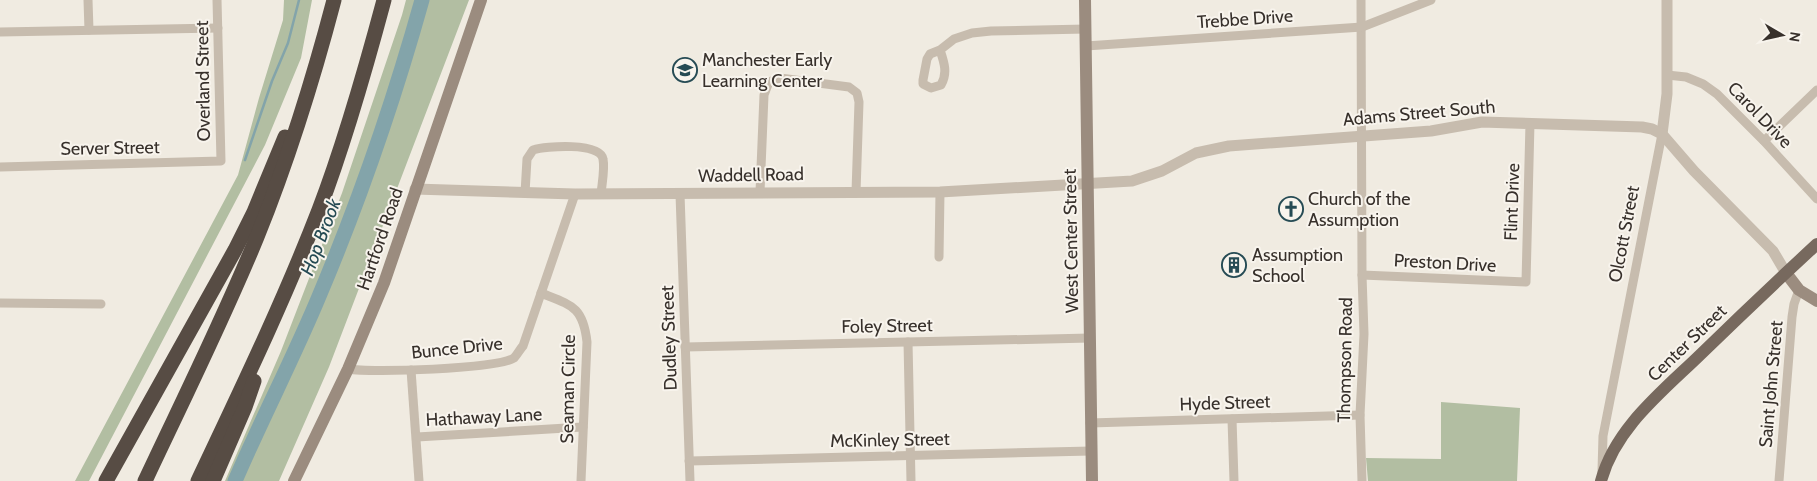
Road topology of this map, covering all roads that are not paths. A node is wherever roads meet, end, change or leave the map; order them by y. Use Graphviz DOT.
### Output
graph roads {
  1 [pos="88,0"];
  2 [pos="217,0"];
  3 [pos="334,0"];
  4 [pos="384,0"];
  5 [pos="481,0"];
  6 [pos="1085,0"];
  7 [pos="1362,0"];
  8 [pos="1431,0"];
  9 [pos="1667,0"];
  10 [pos="1362,27"];
  11 [pos="218,28"];
  12 [pos="1086,29"];
  13 [pos="88,30"];
  14 [pos="0,32"];
  15 [pos="1086,46"];
  16 [pos="940,50"];
  17 [pos="1667,75"];
  18 [pos="1817,90"];
  19 [pos="306,98"];
  20 [pos="1530,124"];
  21 [pos="1662,134"];
  22 [pos="1362,136"];
  23 [pos="1764,141"];
  24 [pos="222,161"];
  25 [pos="0,167"];
  26 [pos="1088,183"];
  27 [pos="415,189"];
  28 [pos="760,192"];
  29 [pos="856,192"];
  30 [pos="940,192"];
  31 [pos="525,193"];
  32 [pos="575,194"];
  33 [pos="601,194"];
  34 [pos="680,194"];
  35 [pos="1817,199"];
  36 [pos="1817,244"];
  37 [pos="939,257"];
  38 [pos="1786,273"];
  39 [pos="1362,275"];
  40 [pos="1526,282"];
  41 [pos="1799,290"];
  42 [pos="541,293"];
  43 [pos="1817,301"];
  44 [pos="0,303"];
  45 [pos="101,304"];
  46 [pos="1090,338"];
  47 [pos="264,341"];
  48 [pos="908,342"];
  49 [pos="685,347"];
  50 [pos="348,369"];
  51 [pos="412,370"];
  52 [pos="1360,414"];
  53 [pos="1232,419"];
  54 [pos="1090,423"];
  55 [pos="583,427"];
  56 [pos="417,437"];
  57 [pos="1091,451"];
  58 [pos="910,456"];
  59 [pos="689,461"];
  60 [pos="1602,478"];
  61 [pos="106,481"];
  62 [pos="145,481"];
  63 [pos="198,481"];
  64 [pos="213,481"];
  65 [pos="294,481"];
  66 [pos="420,481"];
  67 [pos="581,481"];
  68 [pos="690,481"];
  69 [pos="911,481"];
  70 [pos="1092,481"];
  71 [pos="1234,481"];
  72 [pos="1362,481"];
  73 [pos="1779,481"];
  1 -- 13 [label="street"];
  2 -- 11 [label="street, Overland Street"];
  3 -- 19 [label="highway"];
  4 -- 47 [label="highway"];
  5 -- 27 [label="main road, Hartford Road"];
  6 -- 12 [label="main road, West Center Street"];
  7 -- 10 [label="street, Thompson Road"];
  8 -- 10 [label="street, Trebbe Drive"];
  9 -- 17 [label="street, Olcott Street"];
  10 -- 15 [label="street, Trebbe Drive"];
  10 -- 22 [label="street, Thompson Road"];
  11 -- 13 [label="street"];
  11 -- 24 [label="street, Overland Street"];
  12 -- 15 [label="main road, West Center Street"];
  12 -- 16 [label="street"];
  13 -- 14 [label="street"];
  15 -- 26 [label="main road, West Center Street"];
  17 -- 21 [label="street, Olcott Street"];
  17 -- 23 [label="street, Carol Drive"];
  18 -- 23 [label="street"];
  19 -- 61 [label="highway"];
  19 -- 62 [label="highway"];
  20 -- 21 [label="street, Adams Street South"];
  20 -- 22 [label="street, Adams Street South"];
  20 -- 40 [label="street, Flint Drive"];
  21 -- 38 [label="street"];
  21 -- 60 [label="street, Olcott Street"];
  22 -- 26 [label="street, Adams Street South"];
  22 -- 39 [label="street, Thompson Road"];
  23 -- 35 [label="street, Carol Drive"];
  24 -- 25 [label="street, Server Street"];
  26 -- 30 [label="street, Waddell Road"];
  26 -- 46 [label="main road, West Center Street"];
  27 -- 31 [label="street, Waddell Road"];
  27 -- 50 [label="main road, Hartford Road"];
  28 -- 29 [label="street, Waddell Road"];
  28 -- 29 [label="street"];
  28 -- 34 [label="street, Waddell Road"];
  29 -- 30 [label="street, Waddell Road"];
  30 -- 37 [label="street"];
  31 -- 32 [label="street, Waddell Road"];
  31 -- 33 [label="street"];
  32 -- 33 [label="street, Waddell Road"];
  32 -- 42 [label="street, Bunce Drive"];
  33 -- 34 [label="street, Waddell Road"];
  34 -- 49 [label="street, Dudley Street"];
  36 -- 38 [label="main road, Center Street"];
  38 -- 41 [label="main road"];
  38 -- 60 [label="main road, Center Street"];
  39 -- 40 [label="street, Preston Drive"];
  39 -- 52 [label="street, Thompson Road"];
  41 -- 43 [label="main road"];
  41 -- 73 [label="street, Saint John Street"];
  42 -- 51 [label="street, Bunce Drive"];
  42 -- 55 [label="street, Seaman Circle"];
  44 -- 45 [label="street"];
  46 -- 48 [label="street, Foley Street"];
  46 -- 54 [label="main road, West Center Street"];
  47 -- 63 [label="highway"];
  47 -- 64 [label="highway"];
  48 -- 49 [label="street, Foley Street"];
  48 -- 58 [label="street"];
  49 -- 59 [label="street, Dudley Street"];
  50 -- 51 [label="street, Bunce Drive"];
  50 -- 65 [label="main road, Hartford Road"];
  51 -- 56 [label="street"];
  52 -- 53 [label="street, Hyde Street"];
  52 -- 72 [label="street, Thompson Road"];
  53 -- 54 [label="street, Hyde Street"];
  53 -- 71 [label="street"];
  54 -- 57 [label="main road, West Center Street"];
  55 -- 56 [label="street, Hathaway Lane"];
  55 -- 67 [label="street, Seaman Circle"];
  56 -- 66 [label="street"];
  57 -- 58 [label="street, McKinley Street"];
  57 -- 70 [label="main road, West Center Street"];
  58 -- 59 [label="street, McKinley Street"];
  58 -- 69 [label="street"];
  59 -- 68 [label="street, Dudley Street"];
}
